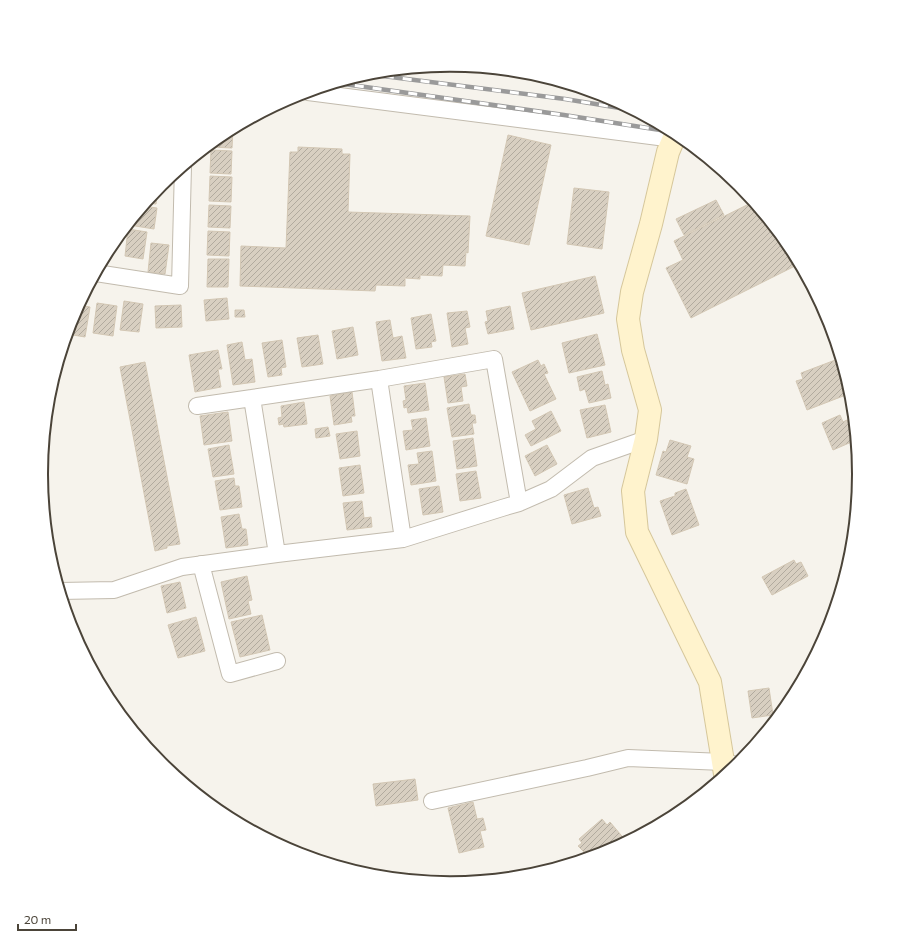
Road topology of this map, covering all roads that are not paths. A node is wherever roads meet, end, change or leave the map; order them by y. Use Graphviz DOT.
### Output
graph roads {
  1 [pos="320,93"];
  2 [pos="665,135"];
  3 [pos="673,140"];
  4 [pos="183,174"];
  5 [pos="102,274"];
  6 [pos="379,379"];
  7 [pos="252,398"];
  8 [pos="196,406"];
  9 [pos="646,439"];
  10 [pos="519,503"];
  11 [pos="403,539"];
  12 [pos="277,554"];
  13 [pos="201,564"];
  14 [pos="66,591"];
  15 [pos="277,661"];
  16 [pos="728,763"];
  17 [pos="725,767"];
  18 [pos="432,801"];
  1 -- 2 [label="street"];
  3 -- 9 [label="street"];
  4 -- 5 [label="street"];
  6 -- 7 [label="street"];
  6 -- 10 [label="street"];
  6 -- 11 [label="street"];
  7 -- 8 [label="street"];
  7 -- 12 [label="street"];
  9 -- 10 [label="street"];
  9 -- 16 [label="street"];
  10 -- 11 [label="street"];
  11 -- 12 [label="street"];
  12 -- 13 [label="street"];
  13 -- 14 [label="street"];
  13 -- 15 [label="street"];
  17 -- 18 [label="street"];
}
